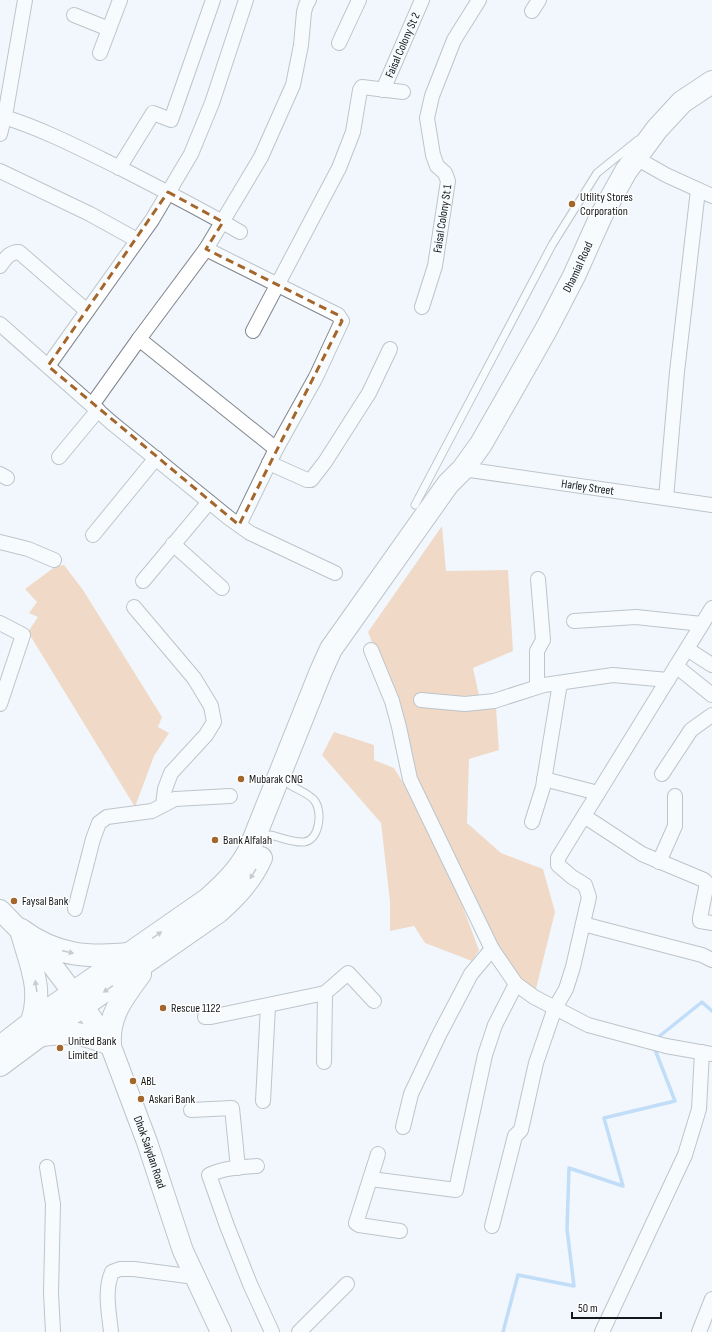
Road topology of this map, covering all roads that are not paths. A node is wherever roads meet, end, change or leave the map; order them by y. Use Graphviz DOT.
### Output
graph roads {
  1 [pos="25,0"];
  2 [pos="120,0"];
  3 [pos="213,0"];
  4 [pos="246,0"];
  5 [pos="310,0"];
  6 [pos="359,0"];
  7 [pos="422,0"];
  8 [pos="479,0"];
  9 [pos="74,15"];
  10 [pos="110,29"];
  11 [pos="339,43"];
  12 [pos="100,53"];
  13 [pos="712,82"];
  14 [pos="383,90"];
  15 [pos="403,92"];
  16 [pos="3,112"];
  17 [pos="657,129"];
  18 [pos="0,134"];
  19 [pos="636,158"];
  20 [pos="119,168"];
  21 [pos="0,171"];
  22 [pos="698,190"];
  23 [pos="168,192"];
  24 [pos="712,196"];
  25 [pos="223,222"];
  26 [pos="240,232"];
  27 [pos="137,240"];
  28 [pos="206,249"];
  29 [pos="0,266"];
  30 [pos="276,284"];
  31 [pos="422,307"];
  32 [pos="87,311"];
  33 [pos="0,324"];
  34 [pos="252,331"];
  35 [pos="139,339"];
  36 [pos="390,350"];
  37 [pos="48,366"];
  38 [pos="95,408"];
  39 [pos="276,450"];
  40 [pos="59,456"];
  41 [pos="156,458"];
  42 [pos="269,463"];
  43 [pos="463,469"];
  44 [pos="666,498"];
  45 [pos="209,502"];
  46 [pos="415,505"];
  47 [pos="712,505"];
  48 [pos="239,526"];
  49 [pos="93,535"];
  50 [pos="0,542"];
  51 [pos="173,544"];
  52 [pos="54,560"];
  53 [pos="335,573"];
  54 [pos="538,580"];
  55 [pos="143,581"];
  56 [pos="222,588"];
  57 [pos="134,607"];
  58 [pos="712,608"];
  59 [pos="574,621"];
  60 [pos="0,623"];
  61 [pos="702,624"];
  62 [pos="687,649"];
  63 [pos="371,650"];
  64 [pos="712,665"];
  65 [pos="676,666"];
  66 [pos="668,680"];
  67 [pos="560,683"];
  68 [pos="539,686"];
  69 [pos="712,694"];
  70 [pos="421,700"];
  71 [pos="0,704"];
  72 [pos="712,715"];
  73 [pos="662,774"];
  74 [pos="544,779"];
  75 [pos="282,792"];
  76 [pos="598,793"];
  77 [pos="230,796"];
  78 [pos="675,796"];
  79 [pos="163,806"];
  80 [pos="584,816"];
  81 [pos="532,822"];
  82 [pos="270,835"];
  83 [pos="659,862"];
  84 [pos="75,909"];
  85 [pos="0,910"];
  86 [pos="583,924"];
  87 [pos="712,924"];
  88 [pos="21,930"];
  89 [pos="492,949"];
  90 [pos="140,957"];
  91 [pos="712,960"];
  92 [pos="516,984"];
  93 [pos="325,993"];
  94 [pos="78,1000"];
  95 [pos="374,1001"];
  96 [pos="268,1006"];
  97 [pos="555,1008"];
  98 [pos="205,1017"];
  99 [pos="35,1030"];
  100 [pos="110,1044"];
  101 [pos="0,1047"];
  102 [pos="707,1053"];
  103 [pos="324,1062"];
  104 [pos="0,1065"];
  105 [pos="263,1101"];
  106 [pos="191,1110"];
  107 [pos="403,1127"];
  108 [pos="378,1154"];
  109 [pos="257,1166"];
  110 [pos="47,1167"];
  111 [pos="238,1168"];
  112 [pos="370,1179"];
  113 [pos="492,1226"];
  114 [pos="400,1231"];
  115 [pos="196,1277"];
  116 [pos="347,1284"];
  117 [pos="712,1299"];
  118 [pos="53,1332"];
  119 [pos="112,1332"];
  120 [pos="221,1332"];
  121 [pos="272,1332"];
  122 [pos="299,1332"];
  123 [pos="602,1332"];
  124 [pos="699,1332"];
  1 -- 16 [label="street"];
  2 -- 10 [label="street"];
  3 -- 20 [label="street"];
  4 -- 23 [label="street"];
  5 -- 25 [label="street"];
  6 -- 11 [label="street"];
  7 -- 14 [label="street, Faisal Colony St 2"];
  8 -- 31 [label="street, Faisal Colony St 1"];
  9 -- 10 [label="street"];
  10 -- 12 [label="street"];
  13 -- 17 [label="main road, Dhamial Road"];
  14 -- 15 [label="street"];
  14 -- 30 [label="street"];
  16 -- 18 [label="street"];
  16 -- 20 [label="street"];
  17 -- 19 [label="main road, Dhamial Road"];
  17 -- 46 [label="lane"];
  19 -- 22 [label="street"];
  19 -- 43 [label="main road, Dhamial Road"];
  20 -- 23 [label="street"];
  21 -- 27 [label="street"];
  22 -- 24 [label="street"];
  22 -- 44 [label="street"];
  23 -- 25 [label="street"];
  23 -- 27 [label="street"];
  25 -- 26 [label="street"];
  25 -- 28 [label="street"];
  27 -- 32 [label="street"];
  28 -- 30 [label="street"];
  28 -- 35 [label="street"];
  29 -- 32 [label="street"];
  30 -- 34 [label="street"];
  30 -- 39 [label="street"];
  32 -- 37 [label="street"];
  33 -- 37 [label="street"];
  35 -- 38 [label="street"];
  35 -- 39 [label="street"];
  36 -- 42 [label="street"];
  37 -- 38 [label="street"];
  38 -- 40 [label="street"];
  38 -- 41 [label="street"];
  39 -- 42 [label="street"];
  41 -- 45 [label="street"];
  41 -- 49 [label="street"];
  42 -- 48 [label="street"];
  43 -- 44 [label="street, Harley Street"];
  43 -- 75 [label="main road, Dhamial Road"];
  44 -- 47 [label="street, Harley Street"];
  45 -- 48 [label="street"];
  45 -- 51 [label="street"];
  48 -- 53 [label="street"];
  50 -- 52 [label="street"];
  51 -- 55 [label="street"];
  51 -- 56 [label="street"];
  54 -- 68 [label="street"];
  57 -- 79 [label="street"];
  58 -- 61 [label="street"];
  59 -- 61 [label="street"];
  60 -- 71 [label="street"];
  61 -- 62 [label="street"];
  62 -- 64 [label="street"];
  62 -- 65 [label="street"];
  63 -- 89 [label="street"];
  65 -- 66 [label="street"];
  65 -- 69 [label="street"];
  66 -- 67 [label="street"];
  66 -- 76 [label="street"];
  67 -- 68 [label="street"];
  67 -- 74 [label="street"];
  68 -- 70 [label="street"];
  72 -- 73 [label="street"];
  74 -- 76 [label="street"];
  74 -- 81 [label="street"];
  75 -- 82 [label="main road"];
  75 -- 82 [label="lane"];
  90 -- 75 [label="main road, one-way"];
  76 -- 80 [label="street"];
  77 -- 79 [label="street"];
  78 -- 83 [label="street"];
  79 -- 84 [label="street"];
  80 -- 83 [label="street"];
  80 -- 86 [label="street"];
  82 -- 90 [label="main road, one-way"];
  83 -- 87 [label="street"];
  85 -- 88 [label="street, Dhok Saiydan Road"];
  86 -- 91 [label="street"];
  86 -- 97 [label="street"];
  88 -- 90 [label="main road, one-way"];
  88 -- 94 [label="street, Dhok Saiydan Road"];
  99 -- 88 [label="main road, one-way"];
  89 -- 92 [label="street"];
  89 -- 107 [label="street"];
  90 -- 94 [label="main road"];
  90 -- 100 [label="main road"];
  92 -- 97 [label="street"];
  92 -- 112 [label="street"];
  93 -- 95 [label="street"];
  93 -- 96 [label="street"];
  93 -- 103 [label="street"];
  94 -- 99 [label="main road"];
  94 -- 100 [label="street, Dhok Saiydan Road"];
  96 -- 98 [label="street"];
  96 -- 105 [label="street"];
  97 -- 102 [label="street"];
  97 -- 113 [label="street"];
  99 -- 100 [label="main road"];
  99 -- 101 [label="main road"];
  99 -- 104 [label="main road"];
  100 -- 115 [label="street, Dhok Saiydan Road"];
  102 -- 123 [label="street"];
  106 -- 111 [label="street"];
  108 -- 112 [label="street"];
  109 -- 111 [label="street"];
  110 -- 118 [label="street"];
  111 -- 121 [label="street"];
  112 -- 114 [label="street"];
  115 -- 119 [label="street"];
  115 -- 120 [label="street, Dhok Saiydan Road"];
  116 -- 122 [label="street"];
  117 -- 124 [label="street"];
}
